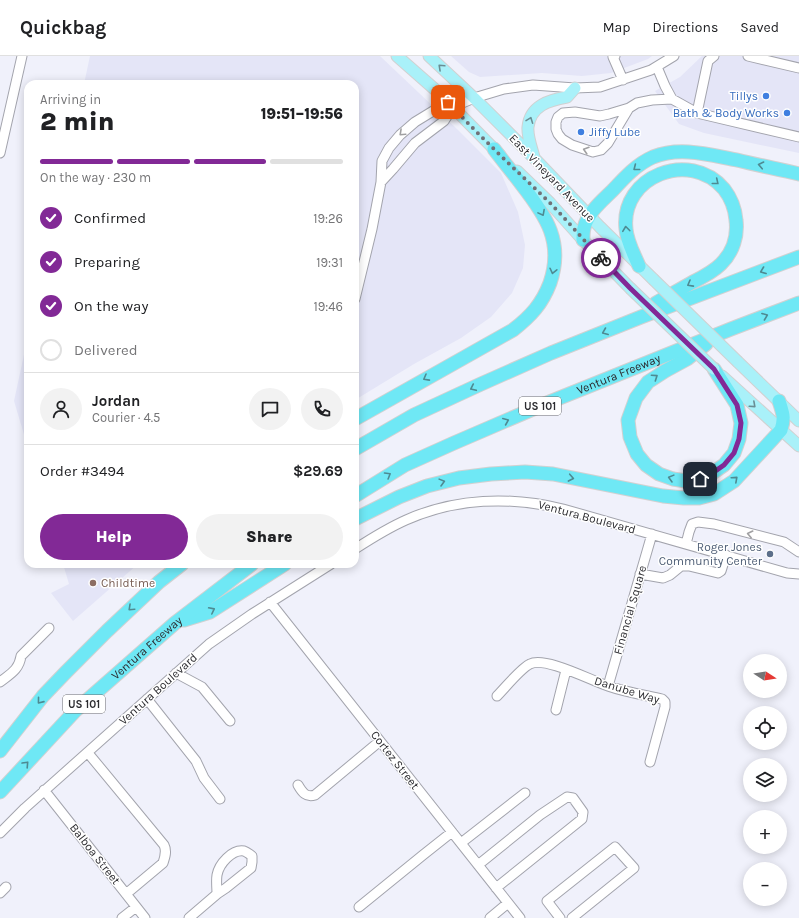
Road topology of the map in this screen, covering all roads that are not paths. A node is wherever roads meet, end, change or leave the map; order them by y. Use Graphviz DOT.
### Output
graph roads {
  1 [pos="22,56"];
  2 [pos="397,56"];
  3 [pos="429,56"];
  4 [pos="615,56"];
  5 [pos="674,56"];
  6 [pos="714,56"];
  7 [pos="748,56"];
  8 [pos="657,67"];
  9 [pos="799,68"];
  10 [pos="623,80"];
  11 [pos="575,88"];
  12 [pos="474,98"];
  13 [pos="672,98"];
  14 [pos="451,105"];
  15 [pos="630,108"];
  16 [pos="697,114"];
  17 [pos="799,137"];
  18 [pos="494,148"];
  19 [pos="0,153"];
  20 [pos="534,158"];
  21 [pos="799,174"];
  22 [pos="381,182"];
  23 [pos="589,215"];
  24 [pos="583,240"];
  25 [pos="799,257"];
  26 [pos="640,266"];
  27 [pos="359,282"];
  28 [pos="799,303"];
  29 [pos="641,317"];
  30 [pos="721,333"];
  31 [pos="714,369"];
  32 [pos="779,401"];
  33 [pos="359,417"];
  34 [pos="799,421"];
  35 [pos="781,430"];
  36 [pos="799,446"];
  37 [pos="359,447"];
  38 [pos="359,494"];
  39 [pos="359,517"];
  40 [pos="652,534"];
  41 [pos="686,544"];
  42 [pos="359,546"];
  43 [pos="799,552"];
  44 [pos="726,555"];
  45 [pos="171,568"];
  46 [pos="177,568"];
  47 [pos="247,568"];
  48 [pos="279,568"];
  49 [pos="325,568"];
  50 [pos="640,574"];
  51 [pos="799,574"];
  52 [pos="160,582"];
  53 [pos="270,602"];
  54 [pos="175,623"];
  55 [pos="49,628"];
  56 [pos="566,670"];
  57 [pos="176,674"];
  58 [pos="0,682"];
  59 [pos="608,686"];
  60 [pos="498,696"];
  61 [pos="147,699"];
  62 [pos="556,710"];
  63 [pos="230,721"];
  64 [pos="380,741"];
  65 [pos="0,751"];
  66 [pos="88,753"];
  67 [pos="650,762"];
  68 [pos="298,785"];
  69 [pos="44,790"];
  70 [pos="0,792"];
  71 [pos="525,793"];
  72 [pos="220,799"];
  73 [pos="452,832"];
  74 [pos="0,833"];
  75 [pos="461,843"];
  76 [pos="478,865"];
  77 [pos="496,888"];
  78 [pos="126,894"];
  79 [pos="216,894"];
  80 [pos="508,903"];
  81 [pos="136,907"];
  82 [pos="359,907"];
  83 [pos="555,916"];
  84 [pos="122,918"];
  85 [pos="145,918"];
  86 [pos="189,918"];
  87 [pos="490,918"];
  88 [pos="520,918"];
  89 [pos="572,918"];
  1 -- 19 [label="street"];
  2 -- 14 [label="main road, East Vineyard Avenue"];
  12 -- 3 [label="main road, East Vineyard Avenue, one-way"];
  4 -- 10 [label="street"];
  5 -- 8 [label="street"];
  6 -- 16 [label="street"];
  7 -- 9 [label="street"];
  8 -- 10 [label="street"];
  8 -- 13 [label="street"];
  10 -- 11 [label="street"];
  11 -- 12 [label="street"];
  20 -- 11 [label="main road, one-way"];
  12 -- 14 [label="street"];
  12 -- 20 [label="main road, East Vineyard Avenue"];
  13 -- 15 [label="street"];
  13 -- 16 [label="street"];
  14 -- 18 [label="main road, East Vineyard Avenue"];
  14 -- 22 [label="street"];
  14 -- 22 [label="street, one-way"];
  15 -- 15 [label="street, one-way"];
  16 -- 17 [label="street"];
  18 -- 24 [label="main road, East Vineyard Avenue"];
  18 -- 33 [label="highway, one-way"];
  20 -- 23 [label="main road, East Vineyard Avenue"];
  21 -- 23 [label="highway, one-way"];
  22 -- 27 [label="street"];
  23 -- 24 [label="highway"];
  23 -- 26 [label="main road, East Vineyard Avenue"];
  24 -- 31 [label="main road, East Vineyard Avenue, bridge"];
  25 -- 29 [label="highway, one-way"];
  26 -- 29 [label="highway, one-way"];
  26 -- 32 [label="main road, East Vineyard Avenue, bridge"];
  30 -- 28 [label="highway, Ventura Freeway / US 101, one-way"];
  29 -- 37 [label="highway, one-way"];
  31 -- 30 [label="highway, one-way"];
  38 -- 30 [label="highway, Ventura Freeway / US 101, one-way"];
  31 -- 35 [label="main road, East Vineyard Avenue, one-way"];
  32 -- 34 [label="main road, East Vineyard Avenue"];
  32 -- 35 [label="highway"];
  35 -- 36 [label="main road, East Vineyard Avenue"];
  39 -- 35 [label="highway, one-way"];
  40 -- 41 [label="street, Ventura Boulevard"];
  40 -- 42 [label="street, Ventura Boulevard"];
  40 -- 50 [label="street, Financial Square"];
  43 -- 41 [label="street, one-way"];
  41 -- 44 [label="street, Ventura Boulevard"];
  44 -- 50 [label="street"];
  44 -- 51 [label="street, Ventura Boulevard"];
  45 -- 52 [label="highway"];
  46 -- 52 [label="highway, US 101"];
  47 -- 54 [label="highway, Ventura Freeway / US 101"];
  54 -- 48 [label="highway, one-way"];
  49 -- 53 [label="street, Ventura Boulevard"];
  50 -- 59 [label="street, Financial Square"];
  52 -- 65 [label="highway, US 101, one-way"];
  53 -- 57 [label="street, Ventura Boulevard"];
  53 -- 64 [label="street, Cortez Street"];
  70 -- 54 [label="highway, Ventura Freeway / US 101, one-way"];
  55 -- 58 [label="street"];
  56 -- 59 [label="street, Danube Way"];
  56 -- 60 [label="street, Danube Way"];
  56 -- 62 [label="street"];
  57 -- 61 [label="street, Ventura Boulevard"];
  57 -- 63 [label="street"];
  59 -- 67 [label="street, Danube Way"];
  61 -- 66 [label="street, Ventura Boulevard"];
  61 -- 72 [label="street"];
  64 -- 68 [label="street"];
  64 -- 73 [label="street, Cortez Street"];
  66 -- 69 [label="street, Ventura Boulevard"];
  66 -- 78 [label="street"];
  69 -- 74 [label="street, Ventura Boulevard"];
  69 -- 78 [label="street, Balboa Street"];
  71 -- 75 [label="street"];
  73 -- 75 [label="street, Cortez Street"];
  73 -- 82 [label="street"];
  75 -- 76 [label="street, Cortez Street"];
  76 -- 77 [label="street, Cortez Street"];
  76 -- 77 [label="street"];
  77 -- 80 [label="street, Cortez Street"];
  78 -- 81 [label="street, Balboa Street"];
  79 -- 79 [label="street"];
  79 -- 86 [label="street"];
  80 -- 87 [label="street"];
  80 -- 88 [label="street, Cortez Street"];
  81 -- 84 [label="street"];
  81 -- 85 [label="street, Balboa Street"];
  83 -- 89 [label="street"];
}
